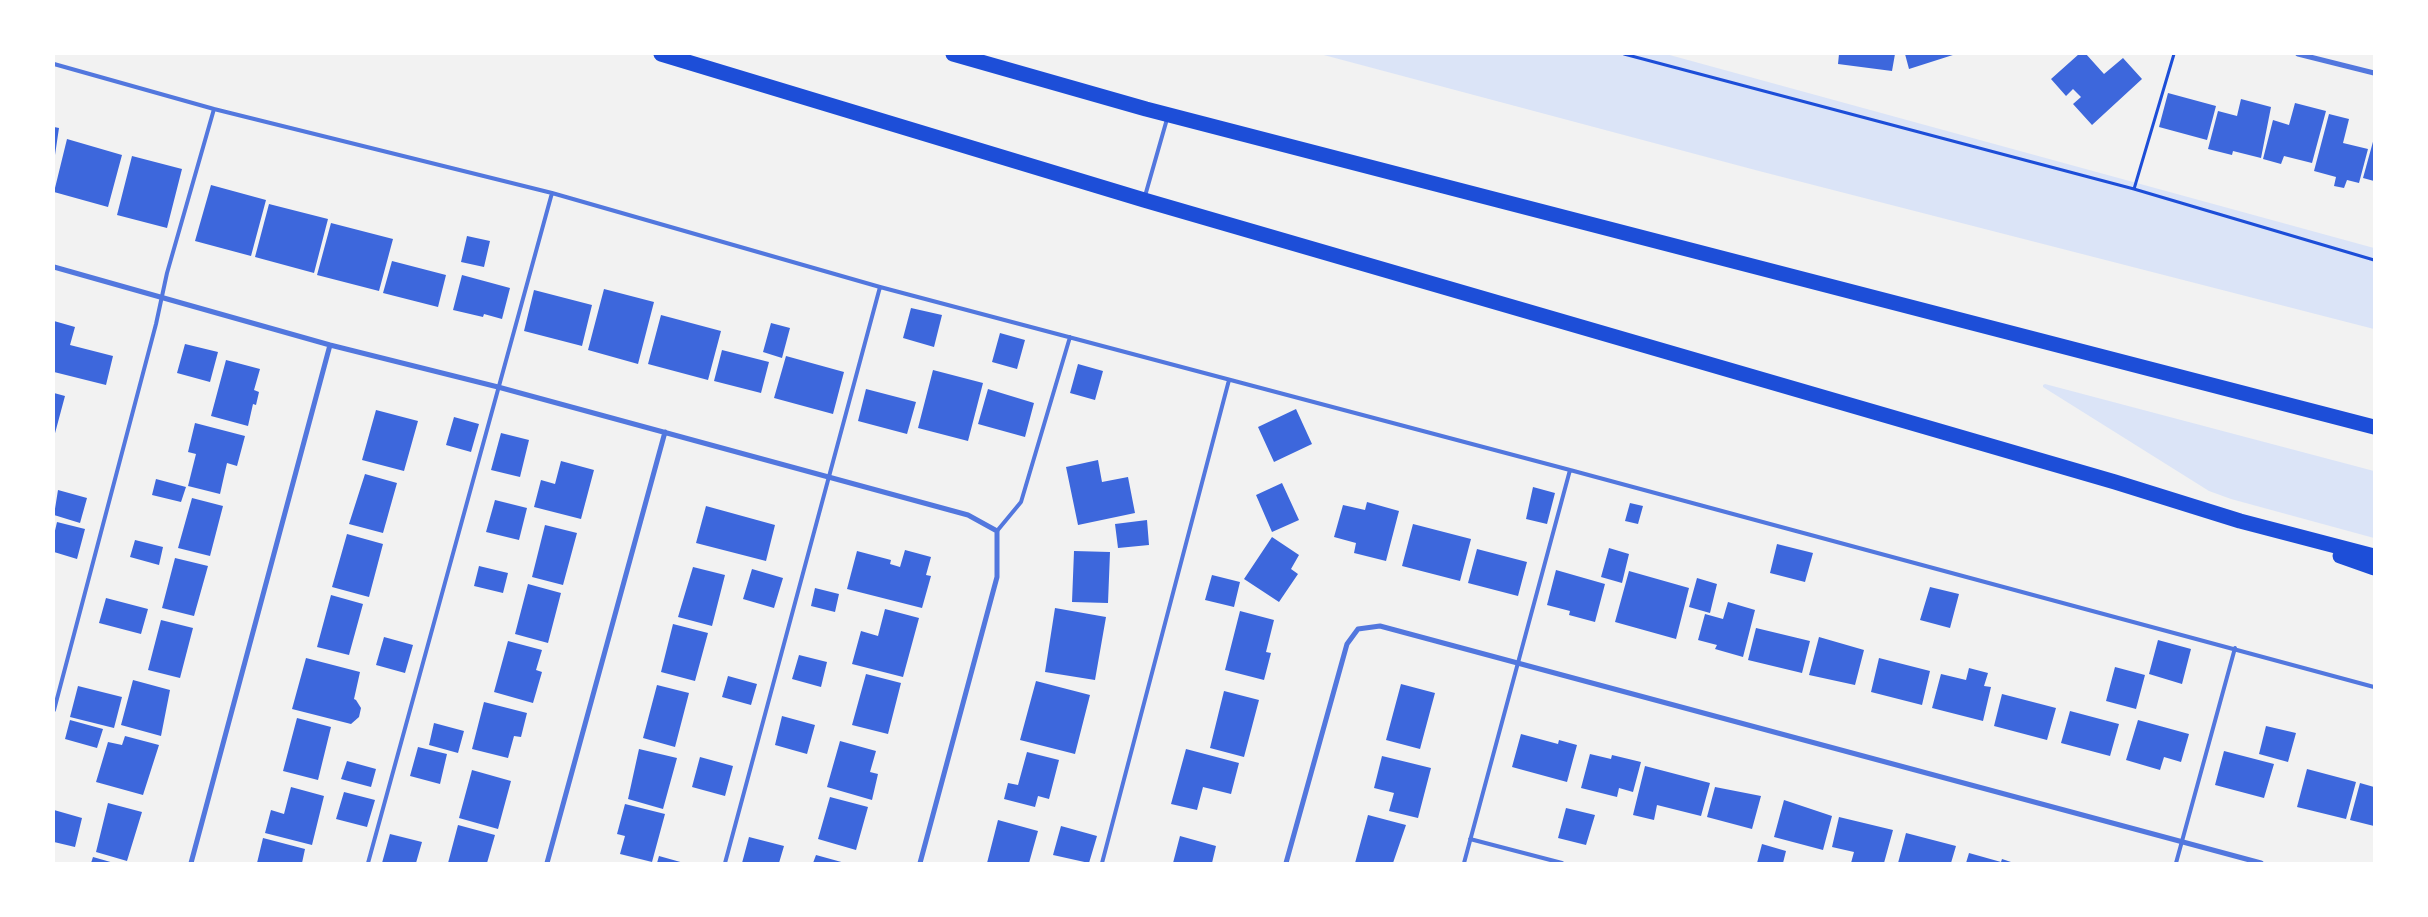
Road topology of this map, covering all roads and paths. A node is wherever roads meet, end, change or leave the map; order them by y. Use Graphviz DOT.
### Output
graph roads {
  1 [pos="660,54"];
  2 [pos="953,54"];
  3 [pos="1624,54"];
  4 [pos="2174,54"];
  5 [pos="2298,54"];
  6 [pos="54,64"];
  7 [pos="2374,73"];
  8 [pos="214,109"];
  9 [pos="1168,114"];
  10 [pos="2134,189"];
  11 [pos="552,193"];
  12 [pos="1144,200"];
  13 [pos="2374,260"];
  14 [pos="54,268"];
  15 [pos="880,287"];
  16 [pos="162,297"];
  17 [pos="1070,337"];
  18 [pos="330,345"];
  19 [pos="1229,380"];
  20 [pos="498,386"];
  21 [pos="2288,404"];
  22 [pos="2374,420"];
  23 [pos="2374,427"];
  24 [pos="665,432"];
  25 [pos="1570,470"];
  26 [pos="830,476"];
  27 [pos="2240,521"];
  28 [pos="997,531"];
  29 [pos="2374,556"];
  30 [pos="2374,568"];
  31 [pos="2235,648"];
  32 [pos="1519,664"];
  33 [pos="2374,687"];
  34 [pos="54,710"];
  35 [pos="1470,839"];
  36 [pos="2182,841"];
  37 [pos="191,863"];
  38 [pos="368,863"];
  39 [pos="547,863"];
  40 [pos="725,863"];
  41 [pos="920,863"];
  42 [pos="1102,863"];
  43 [pos="1286,863"];
  44 [pos="1464,863"];
  45 [pos="1562,863"];
  46 [pos="2176,863"];
  47 [pos="2261,863"];
  1 -- 12 [label="highway"];
  2 -- 9 [label="highway"];
  3 -- 10 [label="path"];
  4 -- 10 [label="path"];
  5 -- 7 [label="street"];
  6 -- 8 [label="lane"];
  8 -- 11 [label="lane"];
  8 -- 16 [label="lane"];
  9 -- 12 [label="lane"];
  9 -- 21 [label="highway"];
  10 -- 13 [label="path"];
  11 -- 15 [label="lane"];
  11 -- 20 [label="lane"];
  12 -- 27 [label="highway"];
  14 -- 16 [label="street"];
  15 -- 17 [label="lane"];
  15 -- 26 [label="lane"];
  16 -- 18 [label="street"];
  16 -- 34 [label="lane"];
  17 -- 19 [label="lane"];
  17 -- 28 [label="lane"];
  18 -- 20 [label="street"];
  18 -- 37 [label="street"];
  19 -- 25 [label="lane"];
  19 -- 42 [label="lane"];
  20 -- 24 [label="street"];
  20 -- 38 [label="lane"];
  21 -- 22 [label="highway"];
  21 -- 23 [label="highway"];
  24 -- 26 [label="street"];
  24 -- 39 [label="street"];
  25 -- 31 [label="lane"];
  25 -- 32 [label="lane"];
  26 -- 28 [label="street"];
  26 -- 40 [label="lane"];
  27 -- 29 [label="highway"];
  27 -- 30 [label="highway"];
  28 -- 41 [label="street"];
  31 -- 33 [label="lane"];
  31 -- 36 [label="lane"];
  32 -- 35 [label="lane"];
  32 -- 36 [label="street"];
  32 -- 43 [label="street"];
  35 -- 44 [label="lane"];
  35 -- 45 [label="lane"];
  36 -- 46 [label="lane"];
  36 -- 47 [label="street"];
}
